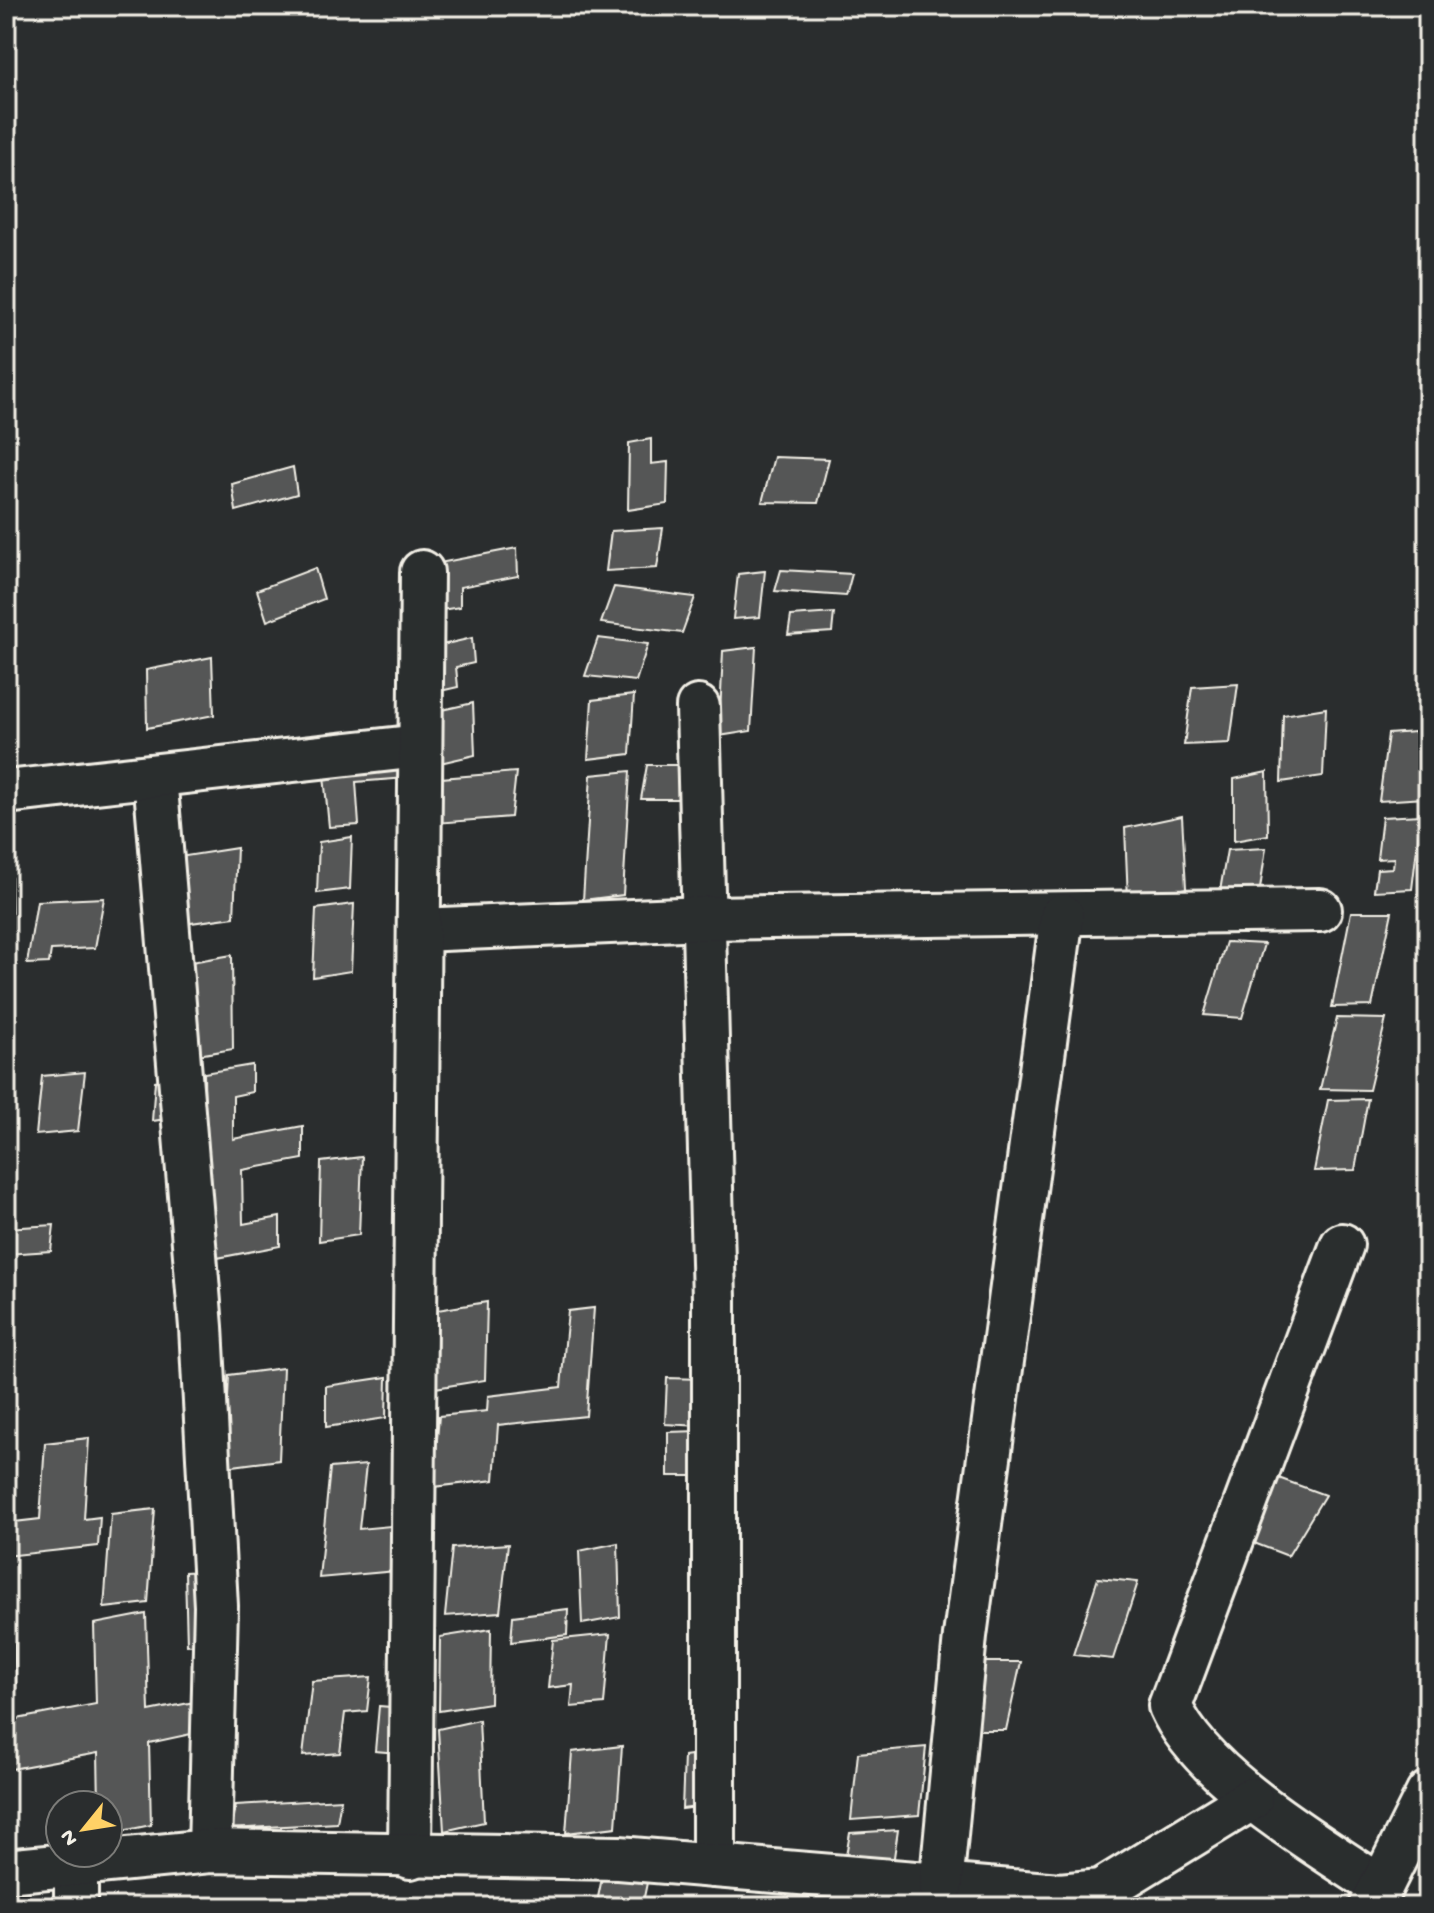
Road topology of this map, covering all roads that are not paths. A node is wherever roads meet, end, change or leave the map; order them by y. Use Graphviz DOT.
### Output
graph roads {
  1 [pos="422,572"];
  2 [pos="698,707"];
  3 [pos="420,746"];
  4 [pos="155,776"];
  5 [pos="6,792"];
  6 [pos="1320,910"];
  7 [pos="1062,915"];
  8 [pos="704,918"];
  9 [pos="419,930"];
  10 [pos="1342,1245"];
  11 [pos="1428,1793"];
  12 [pos="1251,1799"];
  13 [pos="210,1851"];
  14 [pos="410,1857"];
  15 [pos="124,1859"];
  16 [pos="714,1866"];
  17 [pos="44,1867"];
  18 [pos="76,1869"];
  19 [pos="6,1871"];
  20 [pos="941,1887"];
  21 [pos="1376,1897"];
  22 [pos="76,1907"];
  1 -- 3 [label="street"];
  2 -- 8 [label="street"];
  3 -- 4 [label="street"];
  3 -- 9 [label="street"];
  4 -- 5 [label="street"];
  4 -- 13 [label="street"];
  6 -- 7 [label="street"];
  7 -- 8 [label="street"];
  7 -- 20 [label="street"];
  8 -- 9 [label="street"];
  8 -- 16 [label="street"];
  9 -- 14 [label="street"];
  10 -- 12 [label="street"];
  11 -- 21 [label="street"];
  12 -- 20 [label="street"];
  12 -- 21 [label="street"];
  13 -- 14 [label="street"];
  13 -- 15 [label="street"];
  14 -- 16 [label="street"];
  16 -- 20 [label="street"];
  17 -- 19 [label="street"];
  18 -- 22 [label="street"];
}
